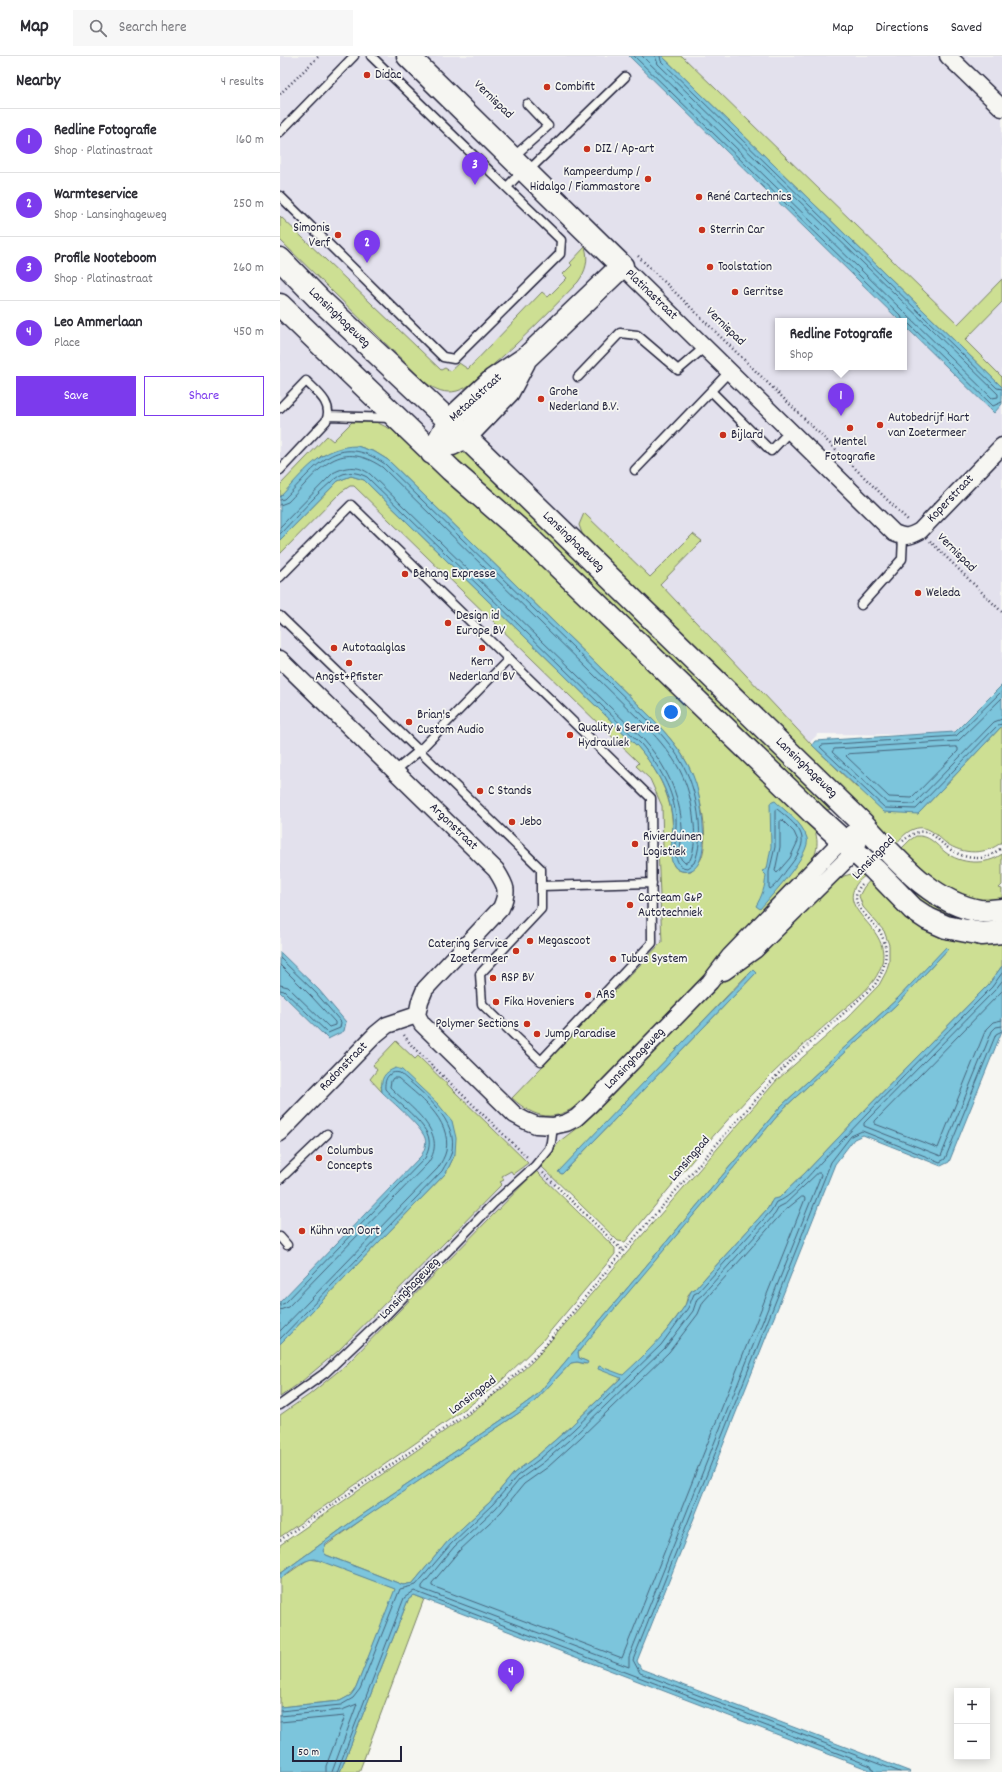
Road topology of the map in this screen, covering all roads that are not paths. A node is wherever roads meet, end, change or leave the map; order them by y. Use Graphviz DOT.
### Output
graph roads {
  1 [pos="354,56"];
  2 [pos="371,56"];
  3 [pos="408,56"];
  4 [pos="948,56"];
  5 [pos="625,77"];
  6 [pos="527,104"];
  7 [pos="1002,108"];
  8 [pos="280,132"];
  9 [pos="521,167"];
  10 [pos="507,187"];
  11 [pos="280,196"];
  12 [pos="280,259"];
  13 [pos="629,260"];
  14 [pos="280,305"];
  15 [pos="705,347"];
  16 [pos="526,358"];
  17 [pos="729,372"];
  18 [pos="578,376"];
  19 [pos="711,391"];
  20 [pos="280,408"];
  21 [pos="328,416"];
  22 [pos="396,418"];
  23 [pos="449,421"];
  24 [pos="790,431"];
  25 [pos="466,437"];
  26 [pos="1002,446"];
  27 [pos="432,452"];
  28 [pos="280,470"];
  29 [pos="635,470"];
  30 [pos="898,535"];
  31 [pos="280,578"];
  32 [pos="861,605"];
  33 [pos="280,616"];
  34 [pos="280,659"];
  35 [pos="509,659"];
  36 [pos="419,751"];
  37 [pos="395,770"];
  38 [pos="865,826"];
  39 [pos="849,845"];
  40 [pos="652,883"];
  41 [pos="541,886"];
  42 [pos="1002,910"];
  43 [pos="1002,932"];
  44 [pos="417,1015"];
  45 [pos="553,1126"];
  46 [pos="280,1133"];
  47 [pos="327,1134"];
  48 [pos="280,1179"];
  49 [pos="280,1238"];
  50 [pos="287,1245"];
  51 [pos="280,1405"];
  1 -- 8 [label="lane"];
  2 -- 10 [label="lane"];
  3 -- 9 [label="street, Platinastraat"];
  4 -- 7 [label="street"];
  5 -- 9 [label="lane"];
  6 -- 9 [label="lane"];
  9 -- 10 [label="lane"];
  9 -- 13 [label="street, Platinastraat"];
  10 -- 11 [label="lane"];
  12 -- 23 [label="street, Lansinghageweg"];
  13 -- 15 [label="street, Platinastraat"];
  13 -- 16 [label="street, Metaalstraat"];
  14 -- 22 [label="street"];
  15 -- 17 [label="street, Platinastraat"];
  15 -- 18 [label="lane"];
  16 -- 23 [label="street, Metaalstraat"];
  16 -- 25 [label="street, Metaalstraat"];
  17 -- 19 [label="lane"];
  17 -- 24 [label="street, Platinastraat"];
  19 -- 24 [label="lane"];
  19 -- 29 [label="lane"];
  20 -- 21 [label="lane"];
  21 -- 22 [label="lane"];
  21 -- 28 [label="lane"];
  22 -- 27 [label="street"];
  23 -- 25 [label="street, Lansinghageweg"];
  23 -- 27 [label="street, Metaalstraat"];
  24 -- 30 [label="street, Platinastraat"];
  25 -- 27 [label="street, Metaalstraat"];
  25 -- 38 [label="street, Lansinghageweg"];
  26 -- 30 [label="street, Koperstraat"];
  27 -- 39 [label="street"];
  30 -- 32 [label="lane"];
  31 -- 35 [label="lane"];
  33 -- 36 [label="lane"];
  34 -- 37 [label="street, Argonstraat"];
  35 -- 36 [label="lane"];
  35 -- 40 [label="lane"];
  36 -- 37 [label="lane"];
  36 -- 41 [label="lane"];
  37 -- 44 [label="street, Argonstraat"];
  38 -- 39 [label="street, Lansinghageweg"];
  38 -- 42 [label="street"];
  39 -- 43 [label="street"];
  39 -- 45 [label="street, Lansinghageweg"];
  40 -- 41 [label="lane"];
  40 -- 41 [label="lane"];
  44 -- 45 [label="street, Lansinghageweg"];
  44 -- 46 [label="street, Radonstraat"];
  45 -- 51 [label="lane, Lansinghageweg"];
  47 -- 48 [label="lane"];
  49 -- 50 [label="lane"];
}
